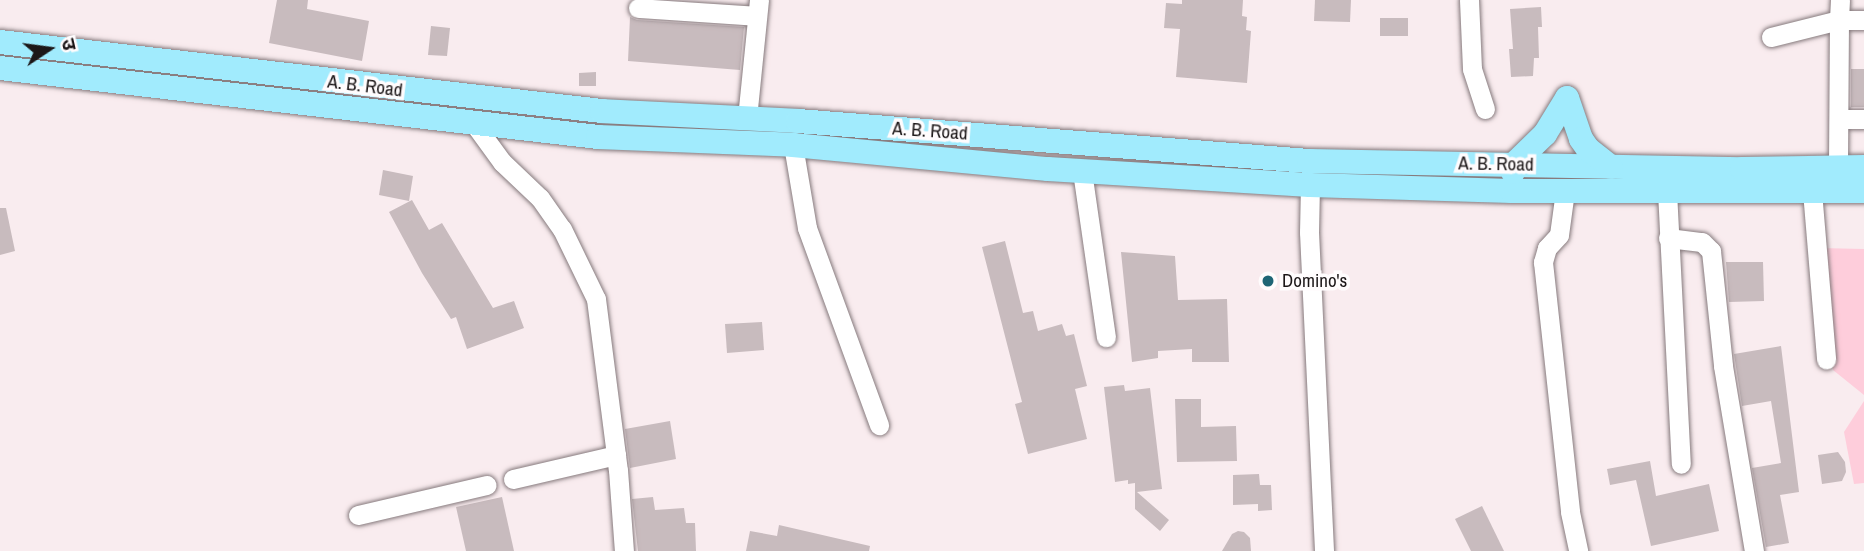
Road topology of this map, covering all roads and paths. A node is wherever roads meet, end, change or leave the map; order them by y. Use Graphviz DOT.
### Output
graph roads {
  1 [pos="1469,0"];
  2 [pos="1840,0"];
  3 [pos="638,8"];
  4 [pos="758,8"];
  5 [pos="1839,20"];
  6 [pos="1864,20"];
  7 [pos="1771,37"];
  8 [pos="0,42"];
  9 [pos="0,68"];
  10 [pos="517,102"];
  11 [pos="1485,110"];
  12 [pos="747,118"];
  13 [pos="1839,119"];
  14 [pos="1864,119"];
  15 [pos="475,125"];
  16 [pos="515,129"];
  17 [pos="793,145"];
  18 [pos="1565,164"];
  19 [pos="1611,164"];
  20 [pos="1513,165"];
  21 [pos="1838,167"];
  22 [pos="1864,167"];
  23 [pos="1082,171"];
  24 [pos="1310,185"];
  25 [pos="1512,191"];
  26 [pos="1565,191"];
  27 [pos="1611,191"];
  28 [pos="1667,191"];
  29 [pos="1812,191"];
  30 [pos="1864,191"];
  31 [pos="1668,237"];
  32 [pos="1106,337"];
  33 [pos="1826,359"];
  34 [pos="879,425"];
  35 [pos="616,455"];
  36 [pos="1681,464"];
  37 [pos="513,479"];
  38 [pos="487,485"];
  39 [pos="358,515"];
  40 [pos="624,551"];
  41 [pos="1324,551"];
  42 [pos="1578,551"];
  43 [pos="1754,551"];
  1 -- 11 [label="street"];
  2 -- 5 [label="street"];
  3 -- 4 [label="street"];
  4 -- 12 [label="street"];
  5 -- 6 [label="street"];
  5 -- 7 [label="street"];
  5 -- 13 [label="street"];
  8 -- 10 [label="main road, A. B. Road"];
  9 -- 15 [label="main road, A. B. Road"];
  10 -- 12 [label="main road, A. B. Road"];
  10 -- 16 [label="main road"];
  12 -- 20 [label="main road, A. B. Road"];
  13 -- 14 [label="street"];
  13 -- 21 [label="street"];
  15 -- 16 [label="main road, A. B. Road"];
  15 -- 35 [label="street"];
  16 -- 17 [label="main road, A. B. Road"];
  17 -- 23 [label="main road, A. B. Road"];
  17 -- 34 [label="street"];
  18 -- 19 [label="main road, A. B. Road"];
  18 -- 20 [label="main road, A. B. Road"];
  18 -- 26 [label="main road"];
  19 -- 20 [label="main road"];
  19 -- 21 [label="main road, A. B. Road"];
  19 -- 27 [label="main road"];
  20 -- 25 [label="main road"];
  21 -- 22 [label="main road, A. B. Road"];
  23 -- 24 [label="main road, A. B. Road"];
  23 -- 32 [label="street"];
  24 -- 25 [label="main road, A. B. Road"];
  24 -- 41 [label="street"];
  25 -- 26 [label="main road, A. B. Road"];
  26 -- 27 [label="main road, A. B. Road"];
  26 -- 42 [label="street"];
  27 -- 28 [label="main road, A. B. Road"];
  28 -- 29 [label="main road, A. B. Road"];
  28 -- 31 [label="street"];
  29 -- 30 [label="main road, A. B. Road"];
  29 -- 33 [label="street"];
  31 -- 36 [label="street"];
  31 -- 43 [label="street"];
  35 -- 37 [label="street"];
  35 -- 40 [label="street"];
  38 -- 39 [label="street"];
}
